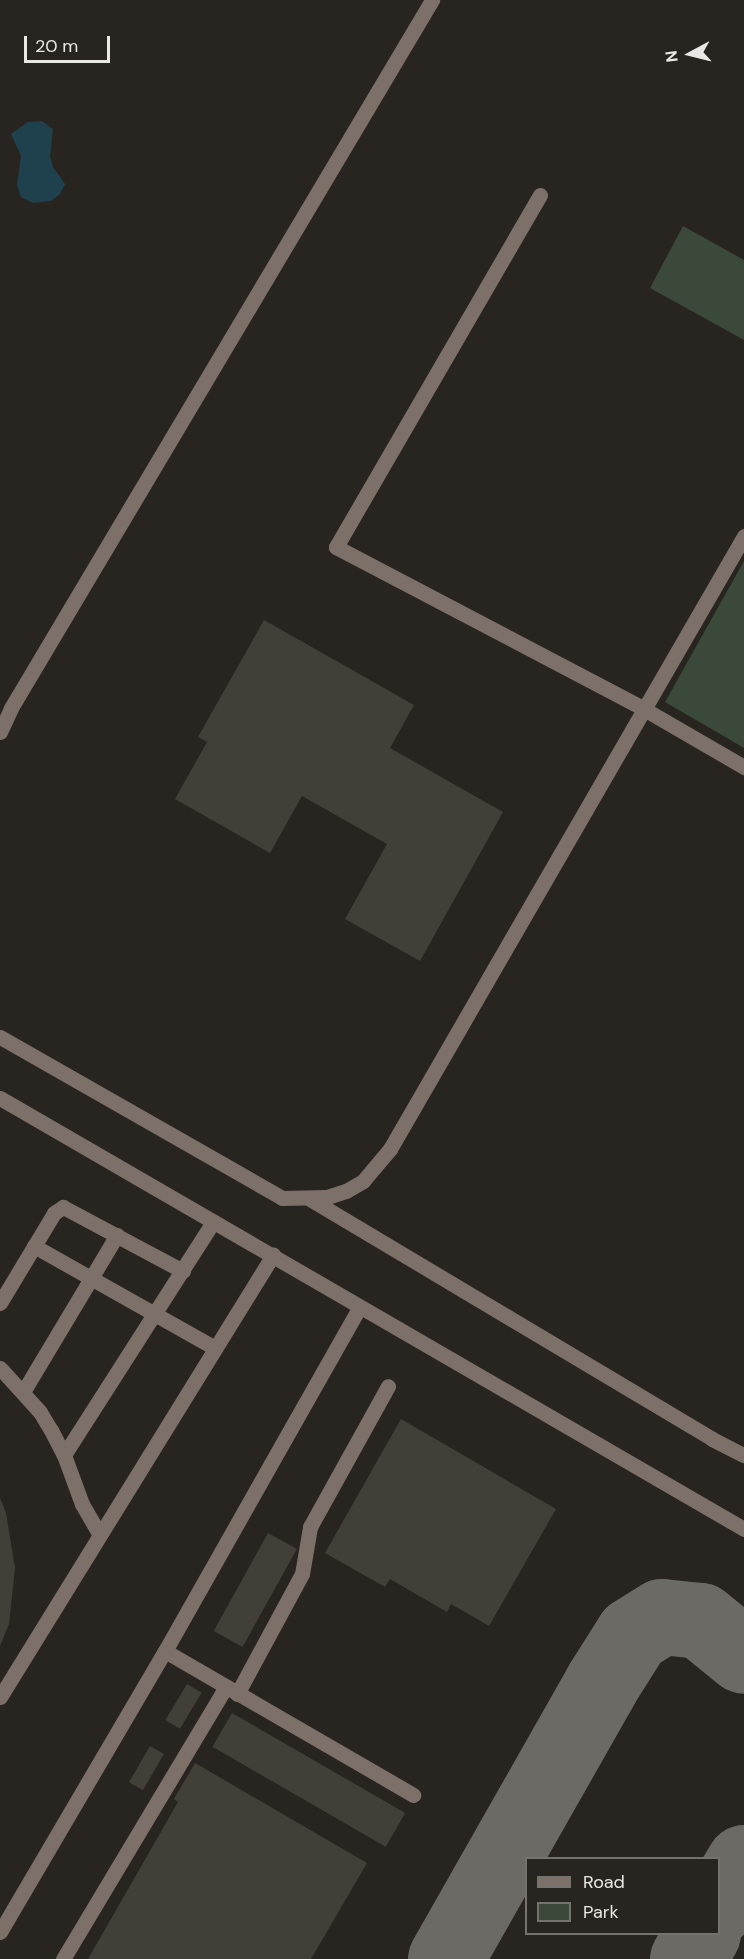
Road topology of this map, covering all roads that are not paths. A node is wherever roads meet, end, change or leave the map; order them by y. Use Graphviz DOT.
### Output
graph roads {
  1 [pos="432,0"];
  2 [pos="540,195"];
  3 [pos="744,536"];
  4 [pos="6,705"];
  5 [pos="644,709"];
  6 [pos="0,732"];
  7 [pos="744,767"];
  8 [pos="0,1037"];
  9 [pos="0,1098"];
  10 [pos="310,1199"];
  11 [pos="213,1222"];
  12 [pos="117,1235"];
  13 [pos="34,1246"];
  14 [pos="273,1255"];
  15 [pos="183,1271"];
  16 [pos="92,1278"];
  17 [pos="0,1303"];
  18 [pos="359,1308"];
  19 [pos="155,1314"];
  20 [pos="215,1348"];
  21 [pos="0,1368"];
  22 [pos="388,1386"];
  23 [pos="23,1392"];
  24 [pos="64,1455"];
  25 [pos="744,1455"];
  26 [pos="744,1529"];
  27 [pos="99,1534"];
  28 [pos="165,1651"];
  29 [pos="231,1690"];
  30 [pos="0,1697"];
  31 [pos="413,1795"];
  32 [pos="0,1932"];
  33 [pos="63,1959"];
  1 -- 4 [label="street"];
  2 -- 5 [label="street"];
  3 -- 5 [label="street"];
  4 -- 6 [label="street"];
  5 -- 7 [label="street"];
  5 -- 10 [label="street"];
  8 -- 10 [label="street"];
  9 -- 11 [label="street"];
  10 -- 25 [label="street"];
  11 -- 14 [label="street"];
  11 -- 15 [label="street"];
  12 -- 13 [label="street"];
  12 -- 15 [label="street"];
  12 -- 16 [label="street"];
  13 -- 16 [label="street"];
  13 -- 17 [label="street"];
  14 -- 18 [label="street"];
  14 -- 20 [label="street"];
  15 -- 19 [label="street"];
  16 -- 19 [label="street"];
  16 -- 23 [label="street"];
  18 -- 26 [label="street"];
  18 -- 28 [label="street"];
  19 -- 20 [label="street"];
  19 -- 24 [label="street"];
  20 -- 27 [label="street"];
  21 -- 23 [label="street"];
  22 -- 29 [label="street"];
  23 -- 24 [label="street"];
  24 -- 27 [label="street"];
  27 -- 30 [label="street"];
  28 -- 29 [label="street"];
  28 -- 32 [label="street"];
  29 -- 31 [label="street"];
  29 -- 33 [label="street"];
}
